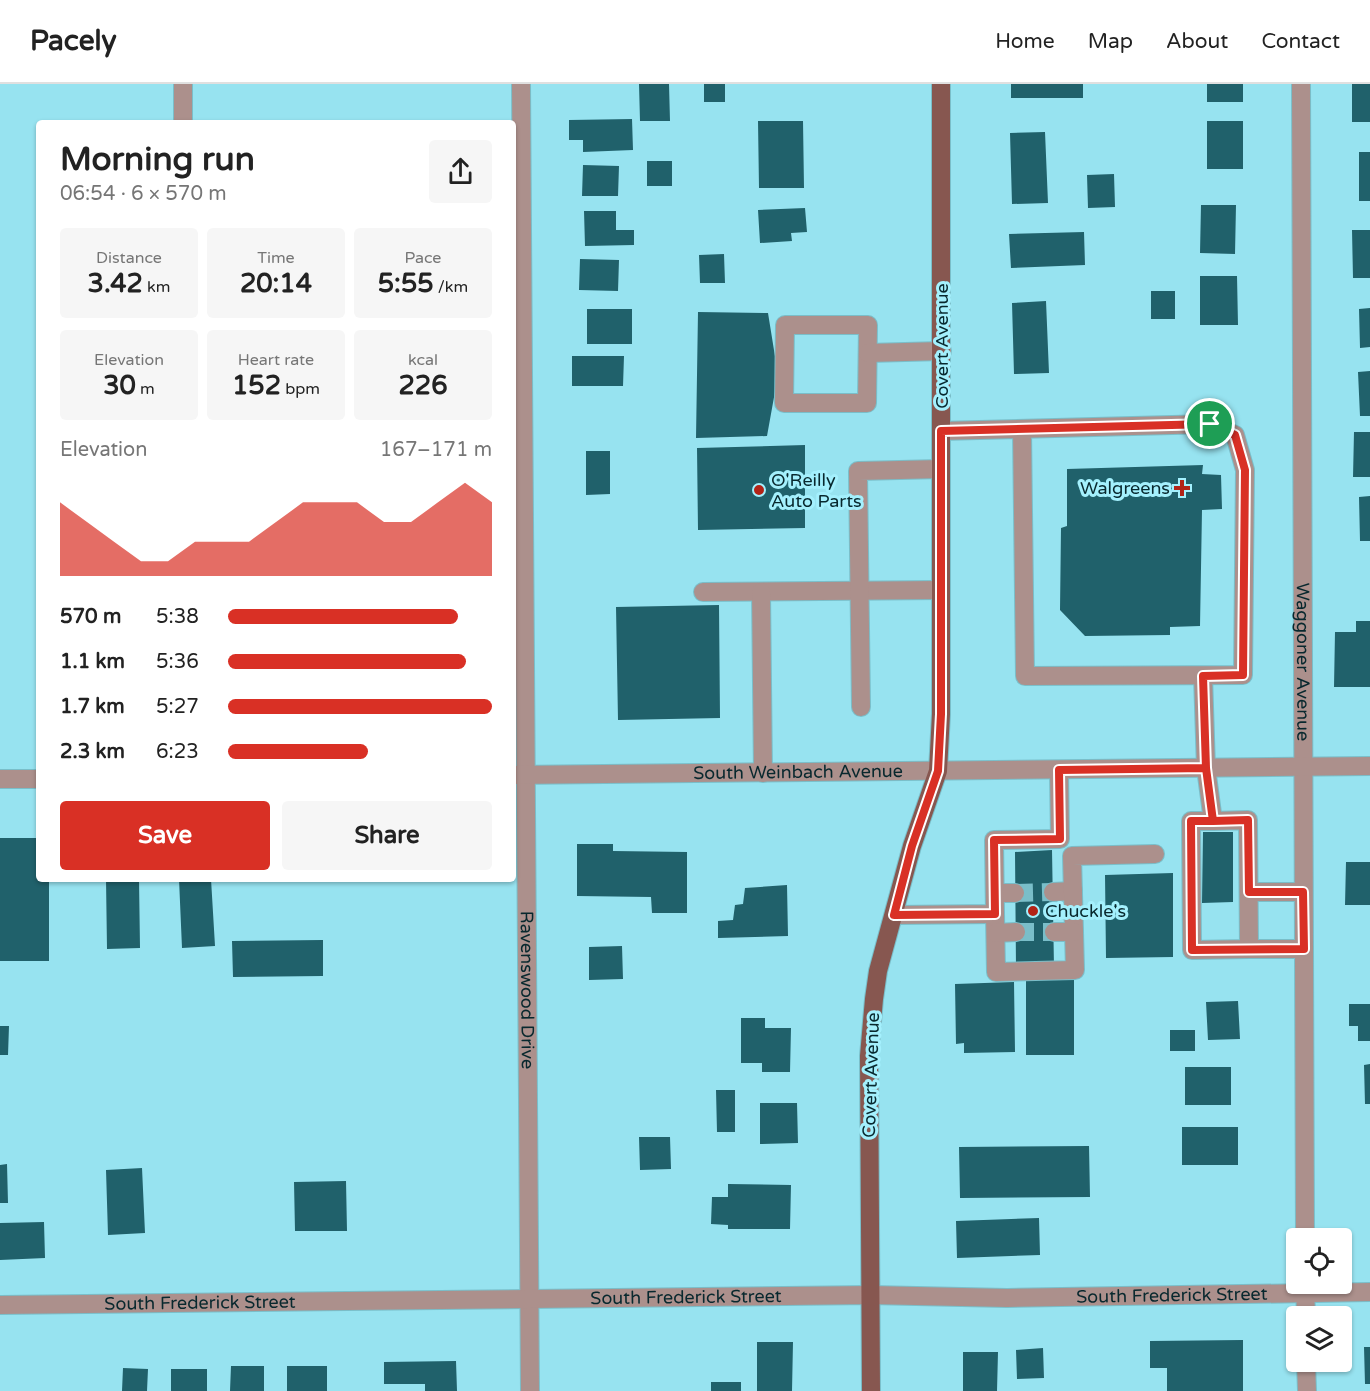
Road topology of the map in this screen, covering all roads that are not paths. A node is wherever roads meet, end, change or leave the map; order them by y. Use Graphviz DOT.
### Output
graph roads {
  1 [pos="183,84"];
  2 [pos="520,84"];
  3 [pos="941,84"];
  4 [pos="1301,84"];
  5 [pos="183,120"];
  6 [pos="942,351"];
  7 [pos="868,353"];
  8 [pos="1022,430"];
  9 [pos="941,431"];
  10 [pos="941,470"];
  11 [pos="941,590"];
  12 [pos="761,591"];
  13 [pos="703,592"];
  14 [pos="860,592"];
  15 [pos="1203,676"];
  16 [pos="861,707"];
  17 [pos="1370,766"];
  18 [pos="1302,767"];
  19 [pos="1206,768"];
  20 [pos="1059,770"];
  21 [pos="938,771"];
  22 [pos="763,772"];
  23 [pos="519,775"];
  24 [pos="0,779"];
  25 [pos="36,779"];
  26 [pos="1213,821"];
  27 [pos="1060,839"];
  28 [pos="1155,854"];
  29 [pos="1072,856"];
  30 [pos="1073,891"];
  31 [pos="1053,892"];
  32 [pos="1249,892"];
  33 [pos="1303,892"];
  34 [pos="995,893"];
  35 [pos="1015,893"];
  36 [pos="995,914"];
  37 [pos="894,915"];
  38 [pos="1054,932"];
  39 [pos="1074,932"];
  40 [pos="996,933"];
  41 [pos="1016,933"];
  42 [pos="1249,949"];
  43 [pos="1304,949"];
  44 [pos="1305,1228"];
  45 [pos="1286,1290"];
  46 [pos="1352,1291"];
  47 [pos="1370,1292"];
  48 [pos="871,1295"];
  49 [pos="530,1298"];
  50 [pos="0,1305"];
  51 [pos="1306,1372"];
  52 [pos="530,1391"];
  53 [pos="872,1391"];
  54 [pos="1307,1391"];
  1 -- 5 [label="street"];
  2 -- 23 [label="street, Ravenswood Drive"];
  3 -- 6 [label="main road, Covert Avenue"];
  4 -- 18 [label="street, Waggoner Avenue"];
  6 -- 7 [label="street"];
  6 -- 9 [label="main road, Covert Avenue"];
  7 -- 7 [label="street"];
  8 -- 9 [label="street"];
  8 -- 15 [label="street"];
  8 -- 15 [label="street"];
  9 -- 10 [label="main road, Covert Avenue"];
  10 -- 11 [label="main road, Covert Avenue"];
  10 -- 14 [label="street"];
  11 -- 14 [label="street"];
  11 -- 21 [label="main road, Covert Avenue"];
  12 -- 13 [label="street"];
  12 -- 14 [label="street"];
  12 -- 22 [label="street"];
  14 -- 16 [label="street"];
  15 -- 19 [label="street"];
  17 -- 18 [label="street, South Weinbach Avenue"];
  18 -- 19 [label="street, South Weinbach Avenue"];
  18 -- 33 [label="street, Waggoner Avenue"];
  19 -- 20 [label="street, South Weinbach Avenue"];
  19 -- 26 [label="street"];
  20 -- 21 [label="street, South Weinbach Avenue"];
  20 -- 27 [label="street"];
  21 -- 22 [label="street, South Weinbach Avenue"];
  21 -- 37 [label="main road, Covert Avenue"];
  22 -- 23 [label="street, South Weinbach Avenue"];
  23 -- 49 [label="street, Ravenswood Drive"];
  24 -- 25 [label="street"];
  26 -- 32 [label="street"];
  26 -- 42 [label="street"];
  27 -- 29 [label="street"];
  27 -- 34 [label="street"];
  28 -- 29 [label="street"];
  29 -- 30 [label="street"];
  30 -- 31 [label="street"];
  30 -- 39 [label="street"];
  32 -- 33 [label="street"];
  32 -- 42 [label="street"];
  33 -- 43 [label="street, Waggoner Avenue"];
  34 -- 35 [label="street"];
  34 -- 36 [label="street"];
  36 -- 37 [label="street"];
  36 -- 40 [label="street"];
  37 -- 48 [label="main road, Covert Avenue"];
  38 -- 39 [label="street"];
  39 -- 40 [label="street"];
  40 -- 41 [label="street"];
  42 -- 43 [label="street"];
  43 -- 44 [label="street, Waggoner Avenue"];
  45 -- 48 [label="street, South Frederick Street"];
  46 -- 47 [label="street, South Frederick Street"];
  48 -- 49 [label="street, South Frederick Street"];
  48 -- 53 [label="main road, Covert Avenue"];
  49 -- 50 [label="street, South Frederick Street"];
  49 -- 52 [label="street, Ravenswood Drive"];
  51 -- 54 [label="street"];
}
